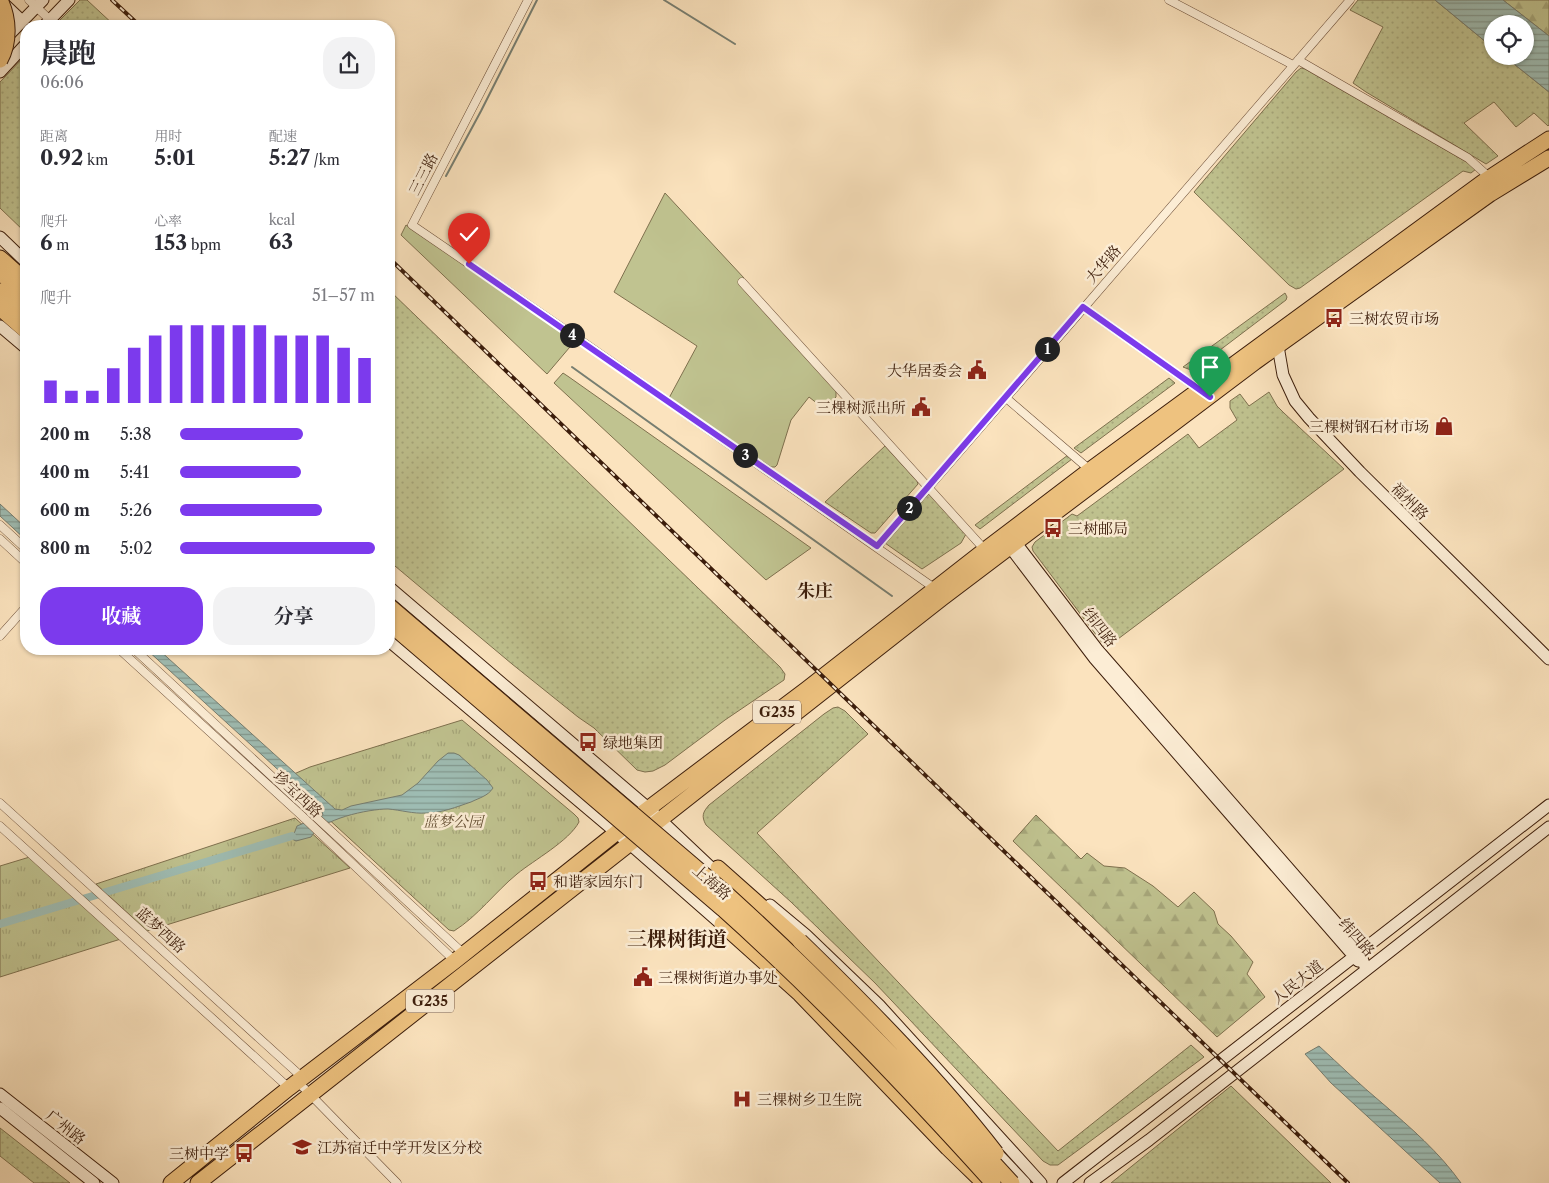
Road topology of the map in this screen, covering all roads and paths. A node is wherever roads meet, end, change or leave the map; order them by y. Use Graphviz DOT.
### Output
graph roads {
  1 [pos="0,0"];
  2 [pos="49,0"];
  3 [pos="69,0"];
  4 [pos="528,0"];
  5 [pos="1169,0"];
  6 [pos="1350,0"];
  7 [pos="36,2"];
  8 [pos="60,10"];
  9 [pos="21,20"];
  10 [pos="23,20"];
  11 [pos="45,20"];
  12 [pos="50,20"];
  13 [pos="20,23"];
  14 [pos="0,44"];
  15 [pos="20,50"];
  16 [pos="0,60"];
  17 [pos="1296,63"];
  18 [pos="0,72"];
  19 [pos="1549,138"];
  20 [pos="1549,158"];
  21 [pos="1489,177"];
  22 [pos="0,238"];
  23 [pos="20,255"];
  24 [pos="0,258"];
  25 [pos="0,272"];
  26 [pos="20,276"];
  27 [pos="742,282"];
  28 [pos="0,290"];
  29 [pos="20,291"];
  30 [pos="1083,307"];
  31 [pos="0,308"];
  32 [pos="20,309"];
  33 [pos="20,326"];
  34 [pos="2,330"];
  35 [pos="20,344"];
  36 [pos="1278,346"];
  37 [pos="1205,393"];
  38 [pos="1005,397"];
  39 [pos="1090,470"];
  40 [pos="928,487"];
  41 [pos="0,525"];
  42 [pos="0,539"];
  43 [pos="20,544"];
  44 [pos="1013,545"];
  45 [pos="877,546"];
  46 [pos="986,550"];
  47 [pos="20,557"];
  48 [pos="930,585"];
  49 [pos="395,592"];
  50 [pos="395,611"];
  51 [pos="20,614"];
  52 [pos="395,628"];
  53 [pos="0,636"];
  54 [pos="395,645"];
  55 [pos="127,655"];
  56 [pos="141,655"];
  57 [pos="1549,659"];
  58 [pos="0,804"];
  59 [pos="1549,805"];
  60 [pos="648,808"];
  61 [pos="666,824"];
  62 [pos="0,826"];
  63 [pos="1549,827"];
  64 [pos="616,833"];
  65 [pos="631,845"];
  66 [pos="718,868"];
  67 [pos="722,924"];
  68 [pos="1358,954"];
  69 [pos="459,957"];
  70 [pos="1366,969"];
  71 [pos="297,1083"];
  72 [pos="0,1094"];
  73 [pos="310,1095"];
  74 [pos="0,1108"];
  75 [pos="94,1183"];
  76 [pos="113,1183"];
  77 [pos="171,1183"];
  78 [pos="198,1183"];
  79 [pos="397,1183"];
  80 [pos="976,1183"];
  81 [pos="984,1183"];
  82 [pos="993,1183"];
  83 [pos="1012,1183"];
  84 [pos="1021,1183"];
  85 [pos="1025,1183"];
  86 [pos="1041,1183"];
  87 [pos="1063,1183"];
  88 [pos="1090,1183"];
  1 -- 9 [label="street"];
  1 -- 16 [label="highway, bridge"];
  2 -- 8 [label="street"];
  3 -- 8 [label="street"];
  4 -- 45 [label="street, 三三路"];
  5 -- 17 [label="street"];
  6 -- 17 [label="street, 大华路"];
  7 -- 10 [label="street"];
  7 -- 11 [label="street"];
  8 -- 12 [label="street"];
  13 -- 14 [label="street"];
  15 -- 18 [label="street"];
  17 -- 21 [label="street"];
  17 -- 30 [label="street, 大华路"];
  19 -- 21 [label="highway, G235"];
  20 -- 36 [label="highway, G235"];
  21 -- 37 [label="highway, G235"];
  22 -- 23 [label="street"];
  24 -- 26 [label="highway"];
  25 -- 29 [label="highway"];
  27 -- 40 [label="street"];
  28 -- 32 [label="highway"];
  30 -- 37 [label="street"];
  30 -- 38 [label="street, 大华路"];
  31 -- 33 [label="highway"];
  34 -- 35 [label="street"];
  36 -- 37 [label="highway, G235"];
  36 -- 57 [label="street, 福州路"];
  37 -- 39 [label="highway, G235"];
  37 -- 44 [label="highway, G235"];
  38 -- 39 [label="street"];
  38 -- 40 [label="street, 大华路"];
  39 -- 46 [label="highway, G235"];
  40 -- 45 [label="street, 大华路"];
  40 -- 46 [label="street"];
  41 -- 43 [label="street"];
  42 -- 47 [label="street"];
  44 -- 61 [label="highway, G235"];
  44 -- 68 [label="street, 纬四路"];
  45 -- 48 [label="street, 三三路"];
  46 -- 60 [label="highway, G235"];
  49 -- 60 [label="street, 上海路"];
  50 -- 83 [label="highway, 上海路, bridge"];
  51 -- 53 [label="street"];
  52 -- 82 [label="highway, 上海路, bridge"];
  54 -- 64 [label="street, 上海路"];
  55 -- 69 [label="street, 珍宝西路"];
  56 -- 69 [label="street, 珍宝西路"];
  58 -- 71 [label="street, 蓝梦西路"];
  59 -- 68 [label="street, 人民大道"];
  60 -- 61 [label="street, 上海路"];
  60 -- 64 [label="highway, G235"];
  61 -- 65 [label="highway, G235"];
  61 -- 66 [label="street, 上海路"];
  61 -- 85 [label="street, 上海路"];
  62 -- 71 [label="street, 蓝梦西路"];
  63 -- 70 [label="street"];
  64 -- 65 [label="street, 上海路"];
  64 -- 69 [label="highway, G235"];
  65 -- 67 [label="street, 上海路"];
  65 -- 73 [label="highway, G235"];
  66 -- 84 [label="highway, bridge"];
  66 -- 86 [label="street, 上海路"];
  67 -- 80 [label="street, 上海路"];
  67 -- 81 [label="highway"];
  68 -- 70 [label="street, 纬四路"];
  68 -- 87 [label="street, 人民大道"];
  69 -- 71 [label="highway, G235"];
  70 -- 88 [label="street"];
  71 -- 73 [label="street"];
  71 -- 77 [label="highway, G235"];
  72 -- 76 [label="street, 广州路"];
  73 -- 78 [label="highway, G235"];
  73 -- 79 [label="street"];
  74 -- 75 [label="street, 广州路"];
}
